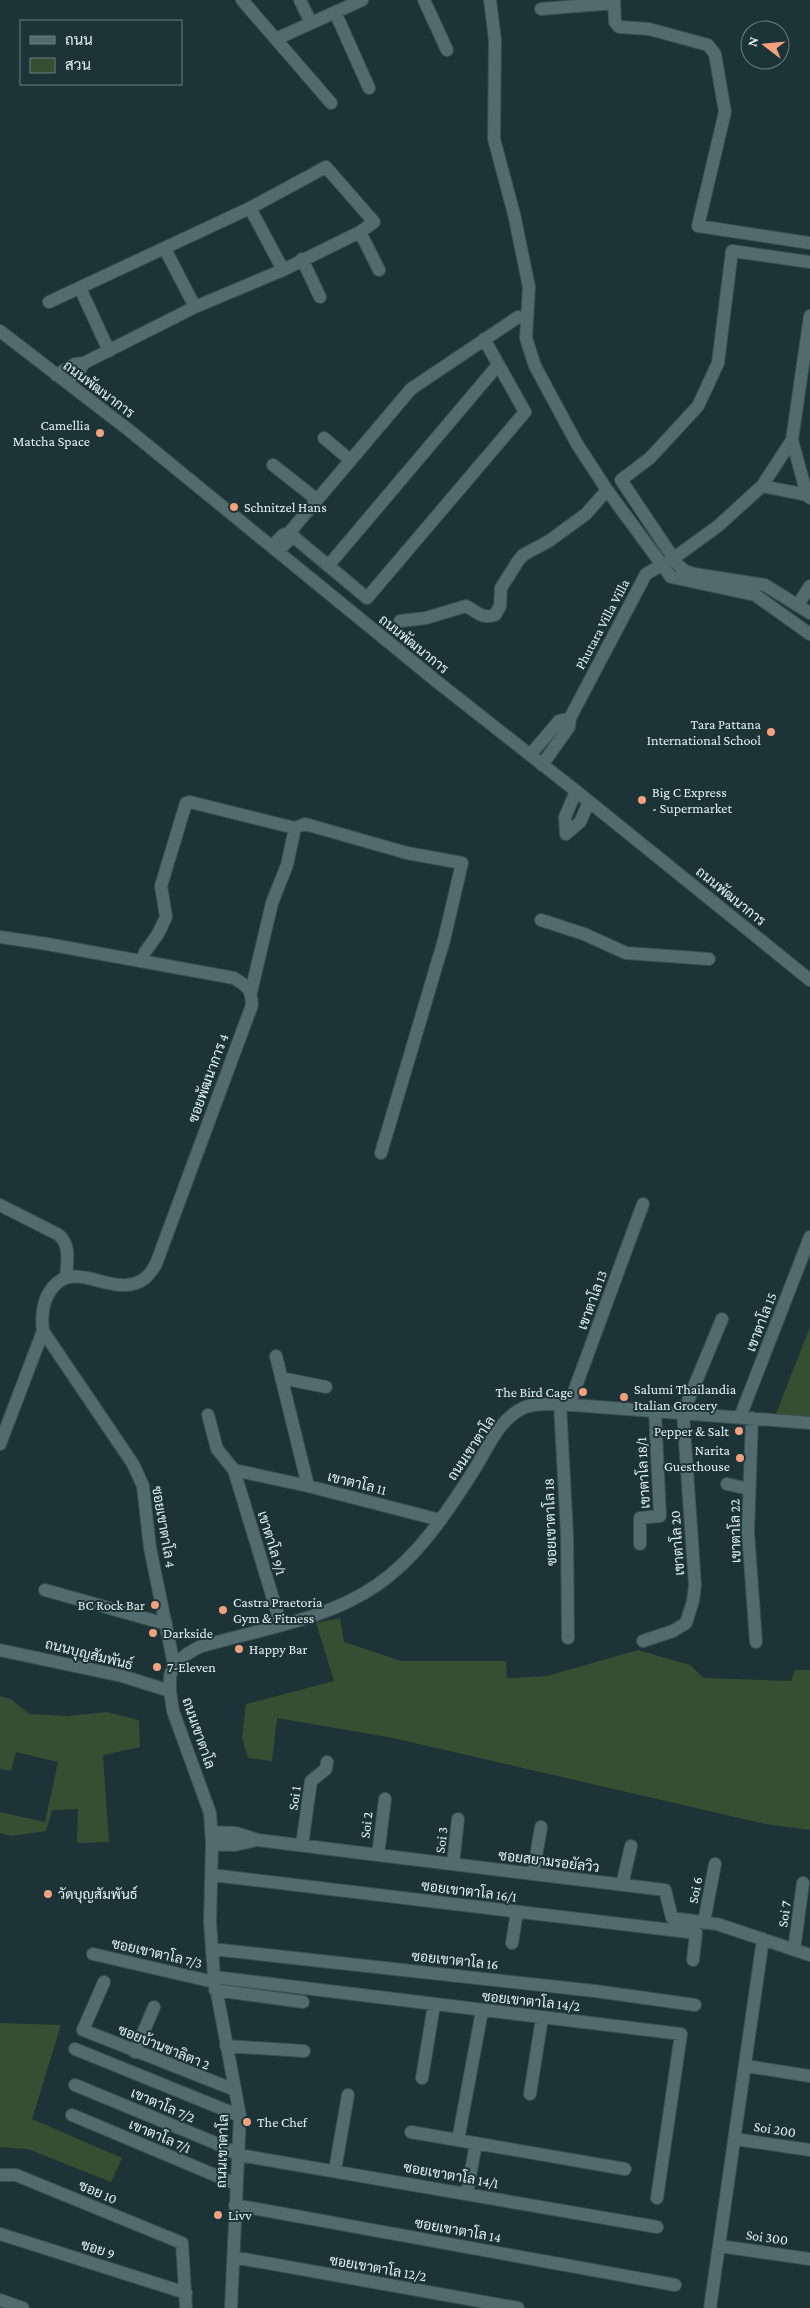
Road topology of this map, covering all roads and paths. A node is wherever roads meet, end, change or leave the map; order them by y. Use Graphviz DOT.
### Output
graph roads {
  1 [pos="242,0"];
  2 [pos="300,0"];
  3 [pos="360,0"];
  4 [pos="424,0"];
  5 [pos="490,0"];
  6 [pos="614,2"];
  7 [pos="542,9"];
  8 [pos="335,12"];
  9 [pos="311,23"];
  10 [pos="276,39"];
  11 [pos="447,50"];
  12 [pos="369,88"];
  13 [pos="331,103"];
  14 [pos="250,208"];
  15 [pos="360,232"];
  16 [pos="810,243"];
  17 [pos="165,248"];
  18 [pos="302,259"];
  19 [pos="810,262"];
  20 [pos="283,270"];
  21 [pos="380,270"];
  22 [pos="80,288"];
  23 [pos="320,297"];
  24 [pos="49,302"];
  25 [pos="195,307"];
  26 [pos="810,316"];
  27 [pos="518,317"];
  28 [pos="0,331"];
  29 [pos="484,339"];
  30 [pos="109,351"];
  31 [pos="498,365"];
  32 [pos="61,378"];
  33 [pos="324,438"];
  34 [pos="792,440"];
  35 [pos="350,460"];
  36 [pos="273,464"];
  37 [pos="762,486"];
  38 [pos="607,490"];
  39 [pos="808,496"];
  40 [pos="316,499"];
  41 [pos="289,533"];
  42 [pos="275,549"];
  43 [pos="674,558"];
  44 [pos="661,564"];
  45 [pos="328,566"];
  46 [pos="810,586"];
  47 [pos="798,605"];
  48 [pos="810,613"];
  49 [pos="400,621"];
  50 [pos="810,634"];
  51 [pos="570,718"];
  52 [pos="530,755"];
  53 [pos="542,764"];
  54 [pos="576,791"];
  55 [pos="590,802"];
  56 [pos="295,828"];
  57 [pos="541,920"];
  58 [pos="0,937"];
  59 [pos="709,959"];
  60 [pos="142,961"];
  61 [pos="810,980"];
  62 [pos="251,992"];
  63 [pos="380,1153"];
  64 [pos="643,1204"];
  65 [pos="0,1205"];
  66 [pos="810,1237"];
  67 [pos="66,1277"];
  68 [pos="722,1319"];
  69 [pos="43,1331"];
  70 [pos="276,1356"];
  71 [pos="282,1378"];
  72 [pos="326,1387"];
  73 [pos="564,1405"];
  74 [pos="655,1412"];
  75 [pos="683,1413"];
  76 [pos="208,1415"];
  77 [pos="746,1418"];
  78 [pos="810,1422"];
  79 [pos="0,1444"];
  80 [pos="234,1470"];
  81 [pos="727,1484"];
  82 [pos="308,1486"];
  83 [pos="749,1489"];
  84 [pos="440,1520"];
  85 [pos="640,1544"];
  86 [pos="45,1590"];
  87 [pos="166,1624"];
  88 [pos="281,1625"];
  89 [pos="568,1638"];
  90 [pos="644,1641"];
  91 [pos="756,1642"];
  92 [pos="0,1650"];
  93 [pos="174,1665"];
  94 [pos="170,1691"];
  95 [pos="327,1762"];
  96 [pos="385,1799"];
  97 [pos="458,1819"];
  98 [pos="541,1827"];
  99 [pos="212,1838"];
  100 [pos="302,1845"];
  101 [pos="631,1846"];
  102 [pos="378,1855"];
  103 [pos="453,1864"];
  104 [pos="715,1864"];
  105 [pos="533,1874"];
  106 [pos="212,1875"];
  107 [pos="803,1883"];
  108 [pos="622,1885"];
  109 [pos="517,1912"];
  110 [pos="704,1922"];
  111 [pos="763,1939"];
  112 [pos="512,1943"];
  113 [pos="212,1949"];
  114 [pos="794,1950"];
  115 [pos="93,1954"];
  116 [pos="810,1955"];
  117 [pos="693,1960"];
  118 [pos="104,1982"];
  119 [pos="215,1983"];
  120 [pos="303,2002"];
  121 [pos="434,2005"];
  122 [pos="695,2005"];
  123 [pos="154,2007"];
  124 [pos="482,2011"];
  125 [pos="542,2018"];
  126 [pos="226,2046"];
  127 [pos="75,2049"];
  128 [pos="304,2051"];
  129 [pos="135,2052"];
  130 [pos="746,2066"];
  131 [pos="810,2076"];
  132 [pos="422,2078"];
  133 [pos="75,2085"];
  134 [pos="235,2090"];
  135 [pos="530,2094"];
  136 [pos="348,2095"];
  137 [pos="72,2115"];
  138 [pos="240,2116"];
  139 [pos="410,2132"];
  140 [pos="735,2139"];
  141 [pos="458,2140"];
  142 [pos="476,2143"];
  143 [pos="810,2150"];
  144 [pos="239,2155"];
  145 [pos="625,2169"];
  146 [pos="335,2170"];
  147 [pos="0,2175"];
  148 [pos="236,2184"];
  149 [pos="467,2193"];
  150 [pos="657,2198"];
  151 [pos="235,2205"];
  152 [pos="657,2227"];
  153 [pos="0,2234"];
  154 [pos="720,2246"];
  155 [pos="233,2257"];
  156 [pos="810,2259"];
  157 [pos="675,2285"];
  158 [pos="186,2293"];
  159 [pos="0,2300"];
  160 [pos="23,2308"];
  161 [pos="186,2308"];
  162 [pos="231,2308"];
  163 [pos="518,2308"];
  164 [pos="710,2308"];
  1 -- 10 [label="street"];
  2 -- 9 [label="street"];
  3 -- 8 [label="street"];
  4 -- 11 [label="street"];
  5 -- 38 [label="street"];
  6 -- 7 [label="street"];
  6 -- 16 [label="street"];
  8 -- 9 [label="street"];
  8 -- 12 [label="street"];
  9 -- 10 [label="street"];
  10 -- 13 [label="street"];
  14 -- 15 [label="street"];
  14 -- 17 [label="street"];
  14 -- 20 [label="street"];
  15 -- 18 [label="street"];
  15 -- 21 [label="street"];
  17 -- 22 [label="street"];
  17 -- 25 [label="street"];
  18 -- 20 [label="street"];
  18 -- 23 [label="street"];
  19 -- 43 [label="street"];
  20 -- 25 [label="street"];
  22 -- 24 [label="street"];
  22 -- 30 [label="street"];
  25 -- 30 [label="street"];
  26 -- 34 [label="street"];
  27 -- 29 [label="street"];
  28 -- 32 [label="street, ถนนพัฒนาการ"];
  29 -- 31 [label="street"];
  29 -- 35 [label="street"];
  30 -- 32 [label="street"];
  31 -- 45 [label="street"];
  31 -- 45 [label="street"];
  32 -- 42 [label="street, ถนนพัฒนาการ"];
  33 -- 35 [label="street"];
  34 -- 37 [label="street, Phutara Villa Villa"];
  34 -- 39 [label="street"];
  35 -- 40 [label="street"];
  36 -- 40 [label="street"];
  37 -- 39 [label="street"];
  37 -- 43 [label="street, Phutara Villa Villa"];
  38 -- 44 [label="street"];
  38 -- 49 [label="street"];
  40 -- 41 [label="street"];
  41 -- 42 [label="street"];
  41 -- 45 [label="street"];
  42 -- 52 [label="street, ถนนพัฒนาการ"];
  43 -- 44 [label="street, Phutara Villa Villa"];
  43 -- 47 [label="street"];
  44 -- 50 [label="street"];
  44 -- 51 [label="street, Phutara Villa Villa"];
  46 -- 47 [label="street"];
  47 -- 48 [label="street"];
  51 -- 52 [label="street, Phutara Villa Villa"];
  51 -- 53 [label="street, Phutara Villa Villa"];
  52 -- 53 [label="street, ถนนพัฒนาการ"];
  53 -- 54 [label="street, ถนนพัฒนาการ"];
  54 -- 55 [label="street, ถนนพัฒนาการ"];
  54 -- 55 [label="street"];
  55 -- 61 [label="street, ถนนพัฒนาการ"];
  56 -- 60 [label="street"];
  56 -- 62 [label="street, ซอยพัฒนาการ 4"];
  56 -- 63 [label="street"];
  57 -- 59 [label="street"];
  58 -- 60 [label="street"];
  60 -- 62 [label="street"];
  62 -- 67 [label="street, ซอยพัฒนาการ 4"];
  64 -- 73 [label="street, เขาตาโล 13"];
  65 -- 67 [label="street"];
  66 -- 77 [label="street, เขาตาโล 15"];
  67 -- 69 [label="street"];
  68 -- 75 [label="street"];
  69 -- 79 [label="street"];
  69 -- 87 [label="street, ซอยเขาตาโล 4"];
  70 -- 71 [label="street, เขาตาโล 11"];
  71 -- 72 [label="street"];
  71 -- 82 [label="street, เขาตาโล 11"];
  73 -- 74 [label="street, ถนนเขาตาโล"];
  73 -- 84 [label="street, ถนนเขาตาโล"];
  73 -- 89 [label="street, ซอยเขาตาโล 18"];
  74 -- 75 [label="street, ถนนเขาตาโล"];
  74 -- 85 [label="street, เขาตาโล 18/1"];
  75 -- 77 [label="street, ถนนเขาตาโล"];
  75 -- 90 [label="street, เขาตาโล 20"];
  76 -- 80 [label="street"];
  77 -- 78 [label="street, ถนนเขาตาโล"];
  77 -- 83 [label="street, เขาตาโล 22"];
  80 -- 82 [label="street"];
  80 -- 88 [label="street, เขาตาโล 9/1"];
  81 -- 83 [label="street"];
  82 -- 84 [label="street, เขาตาโล 11"];
  83 -- 91 [label="street, เขาตาโล 22"];
  84 -- 88 [label="street, ถนนเขาตาโล"];
  86 -- 87 [label="street"];
  87 -- 93 [label="street, ซอยเขาตาโล 4"];
  88 -- 93 [label="street, ถนนเขาตาโล"];
  92 -- 94 [label="street, ถนนบุญสัมพันธ์"];
  93 -- 94 [label="street, ถนนเขาตาโล"];
  94 -- 99 [label="street, ถนนเขาตาโล"];
  95 -- 100 [label="street, Soi 1"];
  96 -- 102 [label="street, Soi 2"];
  97 -- 103 [label="street, Soi 3"];
  98 -- 105 [label="street"];
  99 -- 100 [label="street, ซอยสยามรอยัลวิว"];
  99 -- 106 [label="street, ถนนเขาตาโล"];
  100 -- 102 [label="street, ซอยสยามรอยัลวิว"];
  101 -- 108 [label="street"];
  102 -- 103 [label="street, ซอยสยามรอยัลวิว"];
  103 -- 105 [label="street, ซอยสยามรอยัลวิว"];
  104 -- 110 [label="street, Soi 6"];
  105 -- 108 [label="street, ซอยสยามรอยัลวิว"];
  106 -- 109 [label="street, ซอยเขาตาโล 16/1"];
  106 -- 113 [label="street, ถนนเขาตาโล"];
  107 -- 114 [label="street, Soi 7"];
  108 -- 110 [label="street, ซอยสยามรอยัลวิว"];
  109 -- 112 [label="street"];
  109 -- 117 [label="street, ซอยเขาตาโล 16/1"];
  110 -- 111 [label="street, ซอยสยามรอยัลวิว"];
  111 -- 114 [label="street, ซอยสยามรอยัลวิว"];
  111 -- 130 [label="street"];
  113 -- 119 [label="street, ถนนเขาตาโล"];
  113 -- 122 [label="street, ซอยเขาตาโล 16"];
  114 -- 116 [label="street, ซอยสยามรอยัลวิว"];
  115 -- 119 [label="street, ซอยเขาตาโล 7/3"];
  118 -- 129 [label="street, ซอยบ้านชาลิตา 2"];
  119 -- 120 [label="street"];
  119 -- 121 [label="street, ซอยเขาตาโล 14/2"];
  119 -- 126 [label="street, ถนนเขาตาโล"];
  121 -- 124 [label="street, ซอยเขาตาโล 14/2"];
  121 -- 132 [label="street"];
  123 -- 129 [label="street"];
  124 -- 125 [label="street, ซอยเขาตาโล 14/2"];
  124 -- 141 [label="street"];
  125 -- 135 [label="street"];
  125 -- 150 [label="street, ซอยเขาตาโล 14/2"];
  126 -- 128 [label="street"];
  126 -- 134 [label="street, ถนนเขาตาโล"];
  127 -- 138 [label="street"];
  129 -- 134 [label="street, ซอยบ้านชาลิตา 2"];
  130 -- 131 [label="street"];
  130 -- 140 [label="street"];
  133 -- 144 [label="street, เขาตาโล 7/2"];
  134 -- 138 [label="street, ถนนเขาตาโล"];
  136 -- 146 [label="street"];
  137 -- 148 [label="street, เขาตาโล 7/1"];
  138 -- 144 [label="street, ถนนเขาตาโล"];
  139 -- 141 [label="street"];
  140 -- 143 [label="street, Soi 200"];
  140 -- 154 [label="street"];
  141 -- 142 [label="street"];
  142 -- 145 [label="street"];
  142 -- 149 [label="street"];
  144 -- 146 [label="street, ซอยเขาตาโล 14/1"];
  144 -- 148 [label="street, ถนนเขาตาโล"];
  146 -- 149 [label="street, ซอยเขาตาโล 14/1"];
  147 -- 158 [label="street, ซอย 10"];
  148 -- 151 [label="street, ถนนเขาตาโล"];
  149 -- 152 [label="street, ซอยเขาตาโล 14/1"];
  151 -- 155 [label="street, ถนนเขาตาโล"];
  151 -- 157 [label="street, ซอยเขาตาโล 14"];
  153 -- 158 [label="street, ซอย 9"];
  154 -- 156 [label="street, Soi 300"];
  154 -- 164 [label="street"];
  155 -- 162 [label="street, ถนนเขาตาโล"];
  155 -- 163 [label="street, ซอยเขาตาโล 12/2"];
  158 -- 161 [label="street"];
  159 -- 160 [label="street"];
}
